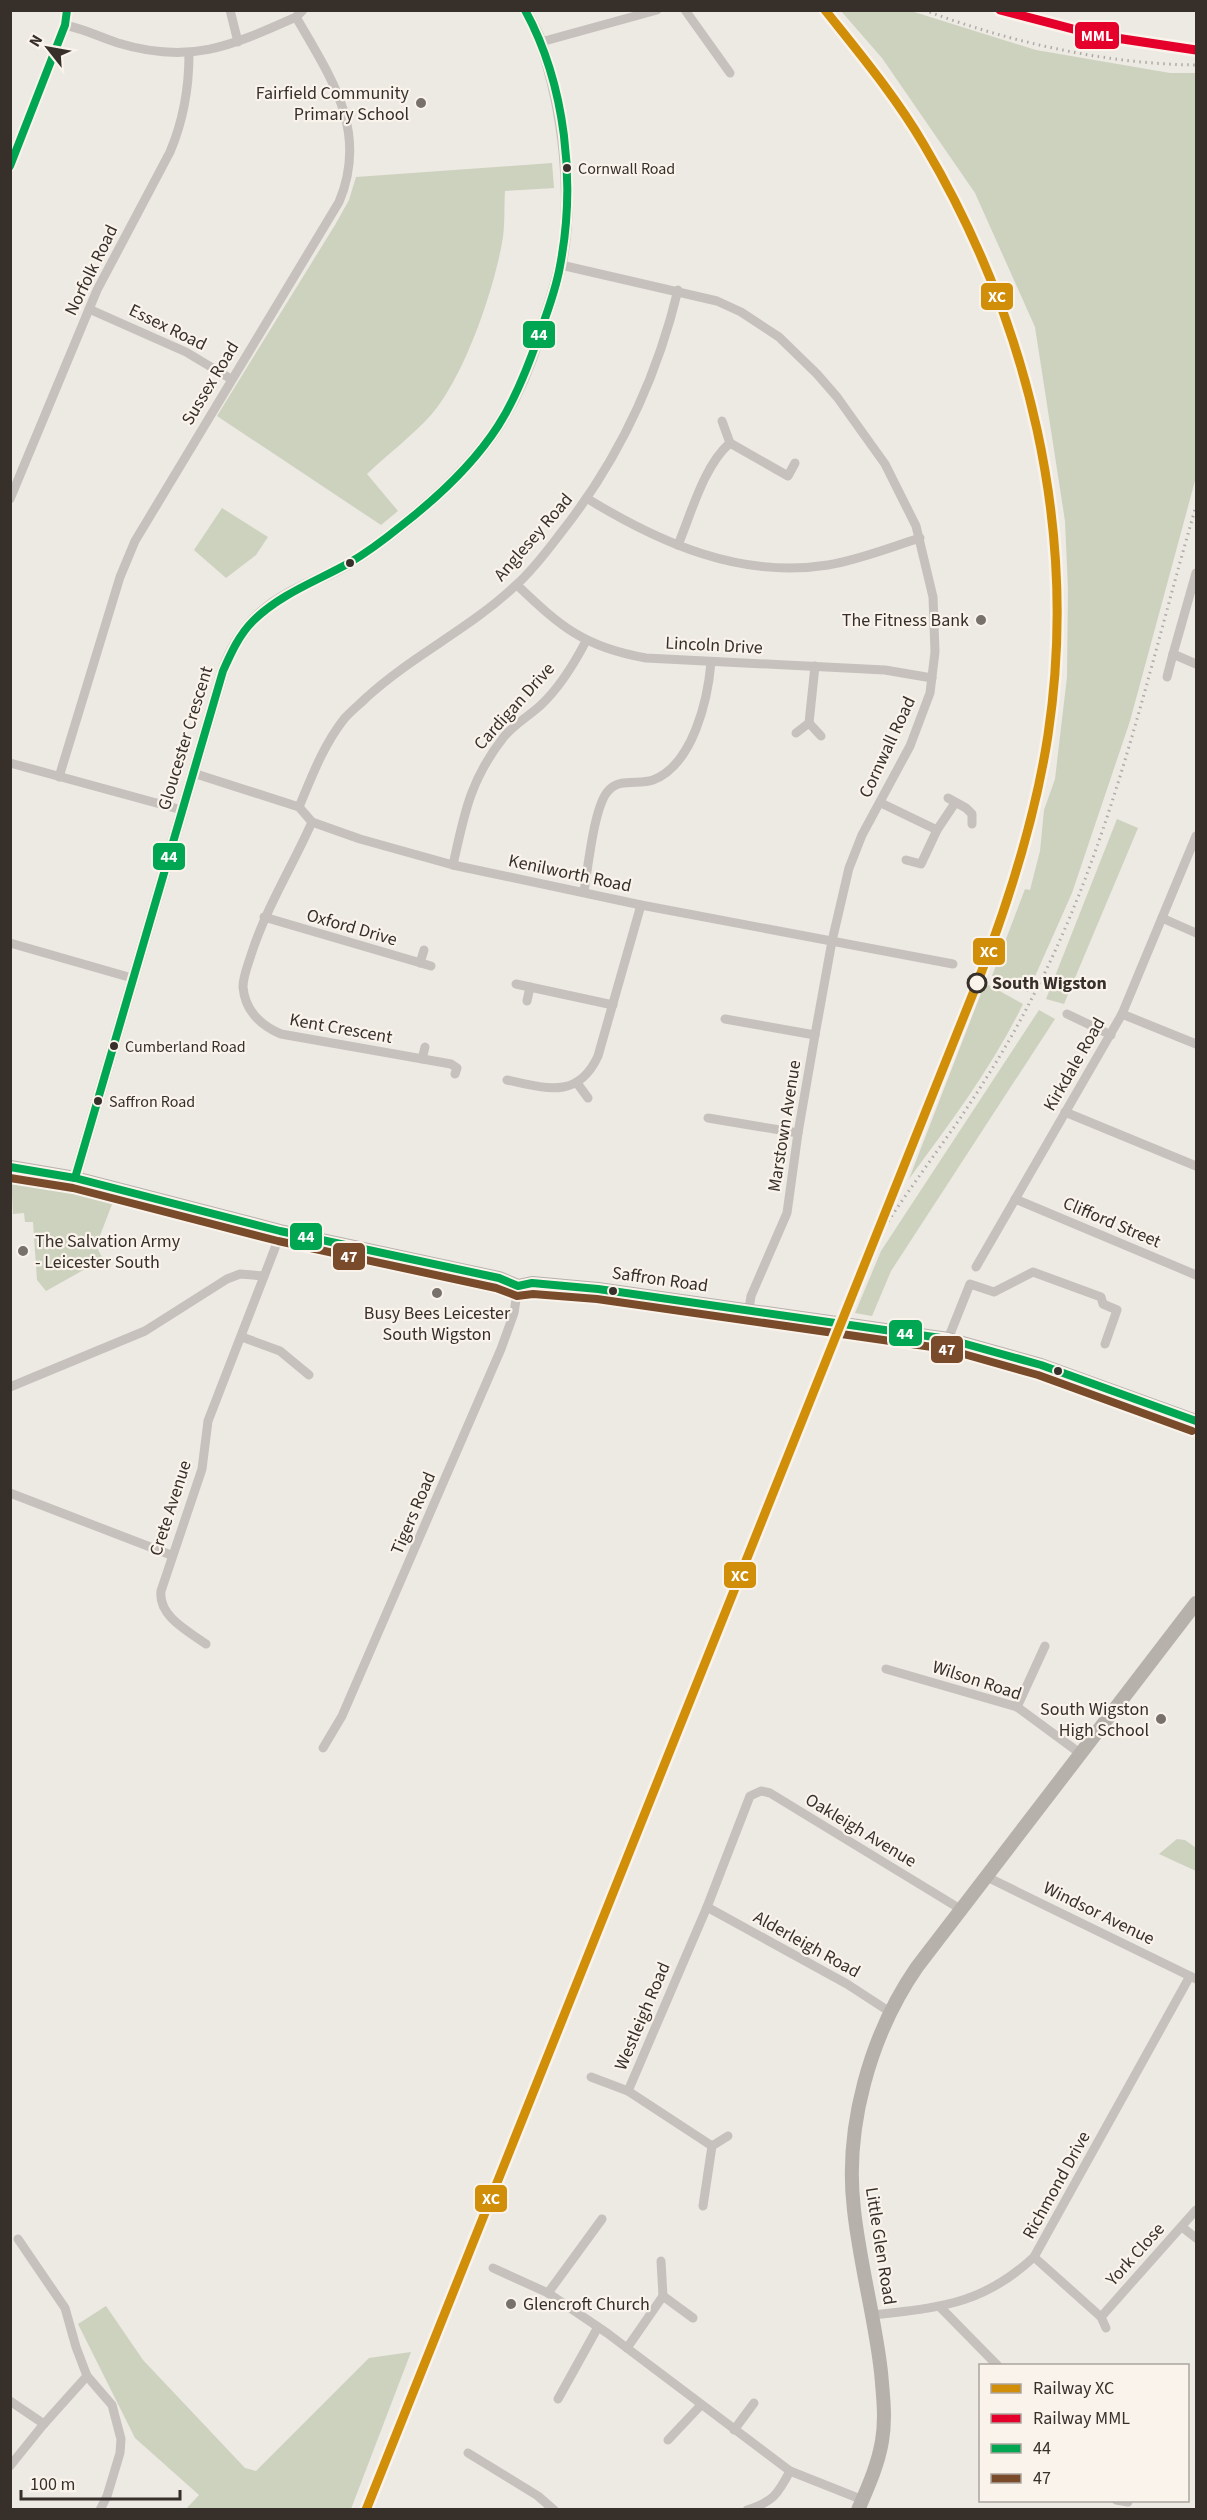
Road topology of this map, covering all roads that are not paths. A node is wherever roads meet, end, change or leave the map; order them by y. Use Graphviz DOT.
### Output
graph roads {
  1 [pos="67,10"];
  2 [pos="230,10"];
  3 [pos="525,10"];
  4 [pos="657,10"];
  5 [pos="685,10"];
  6 [pos="300,14"];
  7 [pos="65,25"];
  8 [pos="238,42"];
  9 [pos="541,42"];
  10 [pos="189,54"];
  11 [pos="730,73"];
  12 [pos="10,167"];
  13 [pos="561,265"];
  14 [pos="678,291"];
  15 [pos="89,309"];
  16 [pos="231,379"];
  17 [pos="722,421"];
  18 [pos="729,443"];
  19 [pos="795,463"];
  20 [pos="10,499"];
  21 [pos="588,499"];
  22 [pos="920,538"];
  23 [pos="678,545"];
  24 [pos="1197,573"];
  25 [pos="517,585"];
  26 [pos="586,641"];
  27 [pos="1173,654"];
  28 [pos="711,662"];
  29 [pos="1197,664"];
  30 [pos="815,666"];
  31 [pos="1167,676"];
  32 [pos="932,678"];
  33 [pos="809,723"];
  34 [pos="796,734"];
  35 [pos="821,736"];
  36 [pos="10,763"];
  37 [pos="193,773"];
  38 [pos="59,777"];
  39 [pos="881,803"];
  40 [pos="299,807"];
  41 [pos="182,810"];
  42 [pos="312,822"];
  43 [pos="972,824"];
  44 [pos="937,830"];
  45 [pos="1197,836"];
  46 [pos="906,860"];
  47 [pos="453,865"];
  48 [pos="584,891"];
  49 [pos="641,905"];
  50 [pos="264,917"];
  51 [pos="1162,918"];
  52 [pos="1197,933"];
  53 [pos="832,941"];
  54 [pos="10,943"];
  55 [pos="424,950"];
  56 [pos="420,963"];
  57 [pos="953,964"];
  58 [pos="431,966"];
  59 [pos="132,978"];
  60 [pos="516,984"];
  61 [pos="530,987"];
  62 [pos="526,1001"];
  63 [pos="613,1005"];
  64 [pos="1068,1014"];
  65 [pos="1122,1014"];
  66 [pos="725,1019"];
  67 [pos="815,1035"];
  68 [pos="1111,1035"];
  69 [pos="1197,1044"];
  70 [pos="425,1047"];
  71 [pos="422,1059"];
  72 [pos="455,1074"];
  73 [pos="507,1080"];
  74 [pos="577,1083"];
  75 [pos="588,1098"];
  76 [pos="1065,1112"];
  77 [pos="708,1118"];
  78 [pos="798,1134"];
  79 [pos="1197,1166"];
  80 [pos="10,1167"];
  81 [pos="75,1178"];
  82 [pos="1015,1199"];
  83 [pos="280,1231"];
  84 [pos="976,1267"];
  85 [pos="1197,1275"];
  86 [pos="264,1276"];
  87 [pos="519,1286"];
  88 [pos="749,1309"];
  89 [pos="242,1337"];
  90 [pos="948,1340"];
  91 [pos="1105,1344"];
  92 [pos="309,1375"];
  93 [pos="10,1387"];
  94 [pos="1197,1421"];
  95 [pos="10,1493"];
  96 [pos="171,1555"];
  97 [pos="1197,1603"];
  98 [pos="206,1644"];
  99 [pos="1045,1646"];
  100 [pos="886,1669"];
  101 [pos="1017,1707"];
  102 [pos="324,1748"];
  103 [pos="1081,1754"];
  104 [pos="746,1804"];
  105 [pos="987,1877"];
  106 [pos="707,1906"];
  107 [pos="962,1910"];
  108 [pos="1193,1977"];
  109 [pos="890,2012"];
  110 [pos="591,2078"];
  111 [pos="628,2091"];
  112 [pos="728,2136"];
  113 [pos="712,2146"];
  114 [pos="703,2206"];
  115 [pos="1197,2210"];
  116 [pos="602,2219"];
  117 [pos="1182,2227"];
  118 [pos="1197,2238"];
  119 [pos="18,2239"];
  120 [pos="1034,2257"];
  121 [pos="661,2260"];
  122 [pos="494,2268"];
  123 [pos="548,2293"];
  124 [pos="663,2296"];
  125 [pos="940,2307"];
  126 [pos="874,2315"];
  127 [pos="1101,2317"];
  128 [pos="693,2318"];
  129 [pos="598,2326"];
  130 [pos="1106,2328"];
  131 [pos="627,2348"];
  132 [pos="996,2364"];
  133 [pos="87,2376"];
  134 [pos="558,2399"];
  135 [pos="10,2401"];
  136 [pos="754,2403"];
  137 [pos="701,2405"];
  138 [pos="44,2424"];
  139 [pos="734,2430"];
  140 [pos="668,2440"];
  141 [pos="468,2453"];
  142 [pos="10,2466"];
  143 [pos="790,2471"];
  144 [pos="860,2505"];
  145 [pos="100,2510"];
  146 [pos="554,2510"];
  147 [pos="747,2510"];
  1 -- 7 [label="street"];
  2 -- 8 [label="street"];
  3 -- 9 [label="street, Gloucester Crescent"];
  4 -- 9 [label="street"];
  5 -- 11 [label="street"];
  6 -- 8 [label="street"];
  6 -- 16 [label="street, Sussex Road"];
  7 -- 10 [label="street"];
  7 -- 12 [label="street"];
  8 -- 10 [label="street"];
  9 -- 13 [label="street, Gloucester Crescent"];
  10 -- 15 [label="street, Norfolk Road"];
  13 -- 14 [label="street, Cornwall Road"];
  13 -- 37 [label="street, Gloucester Crescent"];
  14 -- 21 [label="street, Anglesey Road"];
  14 -- 22 [label="street, Cornwall Road"];
  15 -- 16 [label="street, Essex Road"];
  15 -- 20 [label="street, Norfolk Road"];
  16 -- 38 [label="street, Sussex Road"];
  17 -- 18 [label="street"];
  18 -- 19 [label="street"];
  18 -- 23 [label="street"];
  21 -- 23 [label="street"];
  21 -- 25 [label="street, Anglesey Road"];
  22 -- 23 [label="street"];
  22 -- 32 [label="street, Cornwall Road"];
  24 -- 27 [label="street"];
  25 -- 26 [label="street, Lincoln Drive"];
  25 -- 40 [label="street, Anglesey Road"];
  26 -- 28 [label="street, Lincoln Drive"];
  26 -- 47 [label="street, Cardigan Drive"];
  27 -- 29 [label="street"];
  27 -- 31 [label="street"];
  28 -- 30 [label="street, Lincoln Drive"];
  28 -- 48 [label="street"];
  30 -- 32 [label="street, Lincoln Drive"];
  30 -- 33 [label="street"];
  32 -- 39 [label="street, Cornwall Road"];
  33 -- 34 [label="street"];
  33 -- 35 [label="street"];
  36 -- 38 [label="street"];
  37 -- 40 [label="street"];
  37 -- 41 [label="street, Gloucester Crescent"];
  38 -- 41 [label="street"];
  39 -- 44 [label="street"];
  39 -- 53 [label="street, Cornwall Road"];
  40 -- 42 [label="street"];
  41 -- 59 [label="street, Gloucester Crescent"];
  42 -- 47 [label="street, Kenilworth Road"];
  42 -- 50 [label="street, Kent Crescent"];
  43 -- 44 [label="street"];
  44 -- 46 [label="street"];
  45 -- 51 [label="street, Kirkdale Road"];
  47 -- 48 [label="street, Kenilworth Road"];
  48 -- 49 [label="street, Kenilworth Road"];
  49 -- 53 [label="street, Kenilworth Road"];
  49 -- 63 [label="street"];
  50 -- 56 [label="street, Oxford Drive"];
  50 -- 71 [label="street, Kent Crescent"];
  51 -- 52 [label="street"];
  51 -- 65 [label="street, Kirkdale Road"];
  53 -- 57 [label="street, Kenilworth Road"];
  53 -- 67 [label="street, Marstown Avenue"];
  54 -- 59 [label="street"];
  55 -- 56 [label="street"];
  56 -- 58 [label="street, Oxford Drive"];
  59 -- 81 [label="street, Gloucester Crescent"];
  60 -- 61 [label="street"];
  61 -- 62 [label="street"];
  61 -- 63 [label="street"];
  63 -- 74 [label="street"];
  64 -- 68 [label="street"];
  65 -- 68 [label="street, Kirkdale Road"];
  65 -- 69 [label="street"];
  66 -- 67 [label="street"];
  67 -- 78 [label="street, Marstown Avenue"];
  68 -- 76 [label="street, Kirkdale Road"];
  70 -- 71 [label="street"];
  71 -- 72 [label="street, Kent Crescent"];
  73 -- 74 [label="street"];
  74 -- 75 [label="street"];
  76 -- 79 [label="street"];
  76 -- 82 [label="street, Kirkdale Road"];
  77 -- 78 [label="street"];
  78 -- 88 [label="street, Marstown Avenue"];
  80 -- 81 [label="main road, Saffron Road"];
  81 -- 83 [label="main road, Saffron Road"];
  82 -- 84 [label="street, Kirkdale Road"];
  82 -- 85 [label="street, Clifford Street"];
  83 -- 86 [label="street, Crete Avenue"];
  83 -- 87 [label="main road, Saffron Road"];
  86 -- 89 [label="street, Crete Avenue"];
  86 -- 93 [label="street"];
  87 -- 88 [label="main road, Saffron Road"];
  87 -- 102 [label="street, Tigers Road"];
  88 -- 90 [label="main road, Saffron Road"];
  89 -- 92 [label="street"];
  89 -- 96 [label="street, Crete Avenue"];
  90 -- 91 [label="street"];
  90 -- 94 [label="main road, Saffron Road"];
  95 -- 96 [label="street"];
  96 -- 98 [label="street, Crete Avenue"];
  97 -- 103 [label="main road, Little Glen Road"];
  99 -- 101 [label="street"];
  100 -- 101 [label="street, Wilson Road"];
  101 -- 103 [label="street, Wilson Road"];
  103 -- 105 [label="main road, Little Glen Road"];
  104 -- 106 [label="street, Westleigh Road"];
  104 -- 107 [label="street, Oakleigh Avenue"];
  105 -- 107 [label="main road, Little Glen Road"];
  105 -- 108 [label="street, Windsor Avenue"];
  106 -- 109 [label="street, Alderleigh Road"];
  106 -- 111 [label="street, Westleigh Road"];
  107 -- 109 [label="main road, Little Glen Road"];
  108 -- 120 [label="street, Richmond Drive"];
  109 -- 126 [label="main road, Little Glen Road"];
  110 -- 111 [label="street"];
  111 -- 113 [label="street, Westleigh Road"];
  112 -- 113 [label="street"];
  113 -- 114 [label="street"];
  115 -- 117 [label="street"];
  116 -- 123 [label="street"];
  117 -- 118 [label="street, York Close"];
  117 -- 127 [label="street, York Close"];
  119 -- 133 [label="street"];
  120 -- 125 [label="street, Richmond Drive"];
  120 -- 127 [label="street"];
  121 -- 124 [label="street"];
  122 -- 123 [label="street"];
  123 -- 129 [label="street"];
  124 -- 128 [label="street"];
  124 -- 131 [label="street"];
  125 -- 126 [label="street, Richmond Drive"];
  125 -- 132 [label="street"];
  126 -- 144 [label="main road, Little Glen Road"];
  127 -- 130 [label="street"];
  129 -- 131 [label="street"];
  129 -- 134 [label="street"];
  131 -- 137 [label="street"];
  133 -- 138 [label="street"];
  133 -- 145 [label="street"];
  135 -- 138 [label="street"];
  136 -- 139 [label="street"];
  137 -- 139 [label="street"];
  137 -- 140 [label="street"];
  138 -- 142 [label="street"];
  139 -- 143 [label="street"];
  141 -- 146 [label="street"];
  143 -- 144 [label="street"];
  143 -- 147 [label="street"];
}
